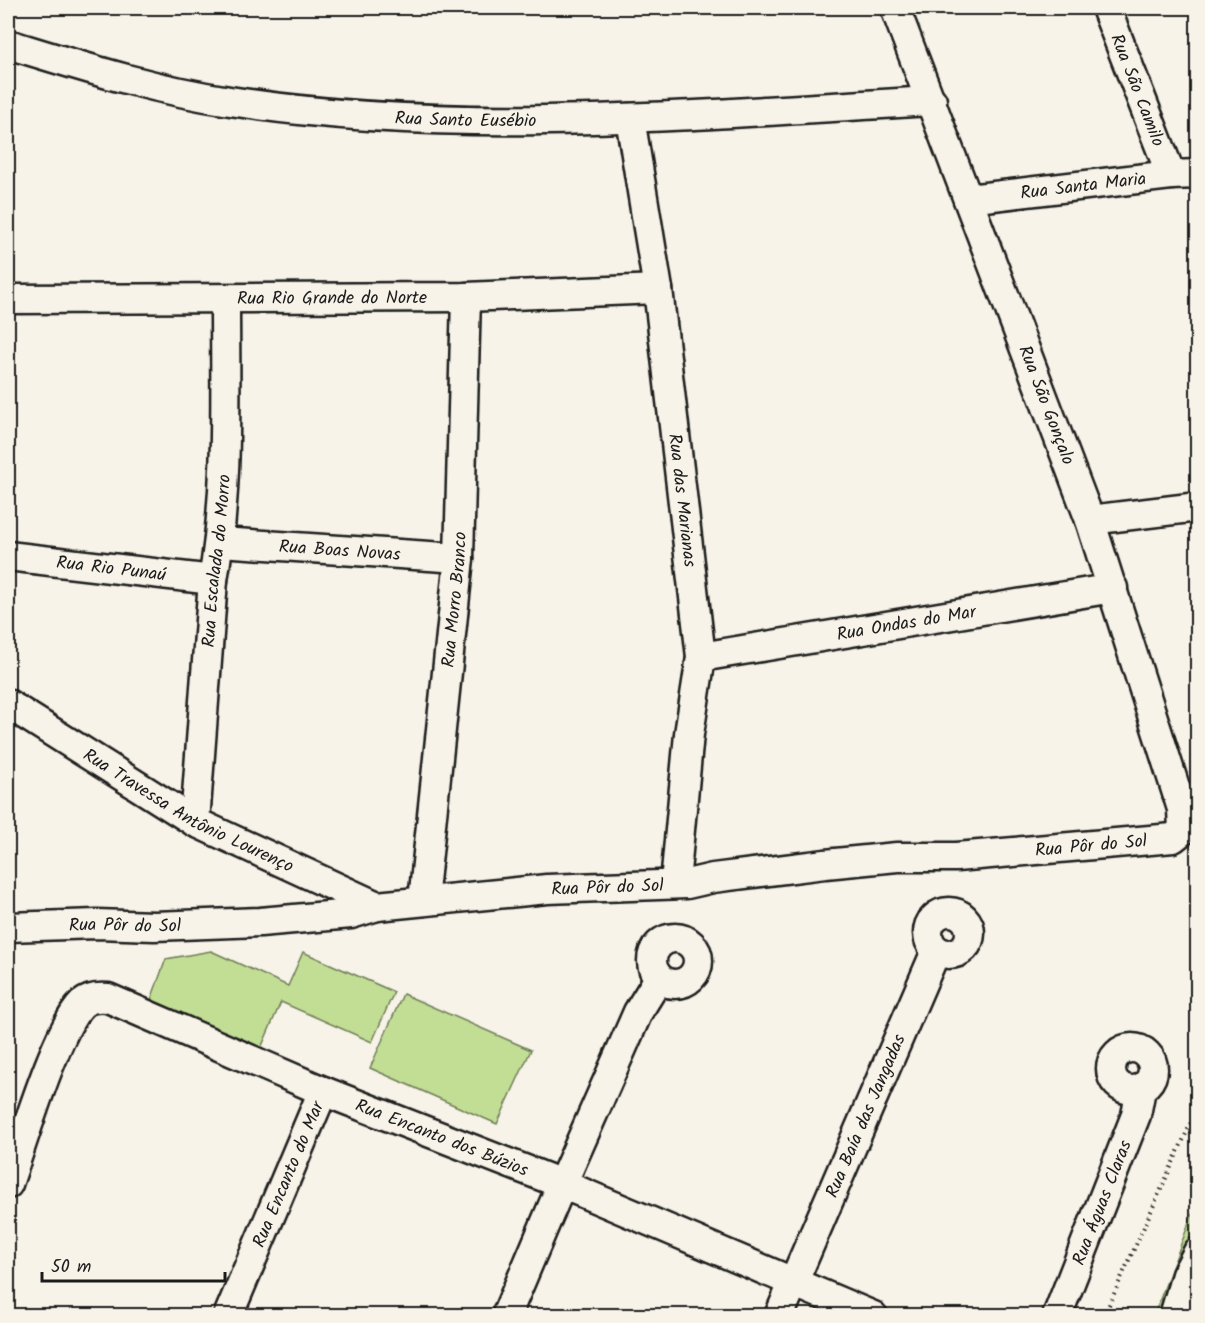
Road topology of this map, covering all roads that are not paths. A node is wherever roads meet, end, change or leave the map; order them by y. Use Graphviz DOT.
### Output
graph roads {
  1 [pos="895,8"];
  2 [pos="1106,8"];
  3 [pos="8,44"];
  4 [pos="932,101"];
  5 [pos="630,118"];
  6 [pos="1184,175"];
  7 [pos="968,199"];
  8 [pos="658,290"];
  9 [pos="466,297"];
  10 [pos="8,299"];
  11 [pos="225,299"];
  12 [pos="1197,507"];
  13 [pos="1090,520"];
  14 [pos="220,542"];
  15 [pos="8,556"];
  16 [pos="459,558"];
  17 [pos="213,580"];
  18 [pos="1113,588"];
  19 [pos="701,657"];
  20 [pos="8,704"];
  21 [pos="1182,809"];
  22 [pos="195,822"];
  23 [pos="675,883"];
  24 [pos="423,901"];
  25 [pos="377,906"];
  26 [pos="8,927"];
  27 [pos="936,951"];
  28 [pos="659,978"];
  29 [pos="1141,1089"];
  30 [pos="323,1091"];
  31 [pos="8,1184"];
  32 [pos="562,1184"];
  33 [pos="1197,1252"];
  34 [pos="792,1282"];
  35 [pos="228,1316"];
  36 [pos="506,1316"];
  37 [pos="779,1316"];
  38 [pos="873,1316"];
  39 [pos="1057,1316"];
  40 [pos="1174,1316"];
  1 -- 4 [label="street, Rua São Gonçalo"];
  2 -- 6 [label="street, Rua São Camilo"];
  3 -- 5 [label="street, Rua Santo Eusébio"];
  4 -- 5 [label="street, Rua Santo Eusébio"];
  4 -- 7 [label="street, Rua São Gonçalo"];
  5 -- 8 [label="street, Rua das Marianas"];
  6 -- 7 [label="street, Rua Santa Maria"];
  7 -- 13 [label="street, Rua São Gonçalo"];
  8 -- 9 [label="street, Rua Rio Grande do Norte"];
  8 -- 19 [label="street, Rua das Marianas"];
  9 -- 11 [label="street, Rua Rio Grande do Norte"];
  9 -- 16 [label="street, Rua Morro Branco"];
  10 -- 11 [label="street, Rua Rio Grande do Norte"];
  11 -- 14 [label="street, Rua Escalada do Morro"];
  12 -- 13 [label="street"];
  13 -- 18 [label="street, Rua São Gonçalo"];
  14 -- 16 [label="street, Rua Boas Novas"];
  14 -- 17 [label="street, Rua Escalada do Morro"];
  15 -- 17 [label="street, Rua Rio Punaú"];
  16 -- 24 [label="street, Rua Morro Branco"];
  17 -- 22 [label="street, Rua Escalada do Morro"];
  18 -- 19 [label="street, Rua Ondas do Mar"];
  18 -- 21 [label="street, Rua São Gonçalo"];
  19 -- 23 [label="street, Rua das Marianas"];
  20 -- 22 [label="street, Rua Travessa Antônio Lourenço"];
  21 -- 23 [label="street, Rua Pôr do Sol"];
  22 -- 25 [label="street, Rua Travessa Antônio Lourenço"];
  23 -- 24 [label="street, Rua Pôr do Sol"];
  24 -- 25 [label="street, Rua Pôr do Sol"];
  25 -- 26 [label="street, Rua Pôr do Sol"];
  27 -- 34 [label="street, Rua Baía das Jangadas"];
  28 -- 32 [label="street"];
  29 -- 39 [label="street, Rua Águas Claras"];
  30 -- 31 [label="street, Rua Encanto do Mar"];
  30 -- 32 [label="street, Rua Encanto dos Búzios"];
  30 -- 35 [label="street, Rua Encanto do Mar"];
  32 -- 34 [label="street"];
  32 -- 36 [label="street"];
  33 -- 40 [label="street"];
  34 -- 37 [label="street, Rua Baía das Jangadas"];
  34 -- 38 [label="street"];
}
